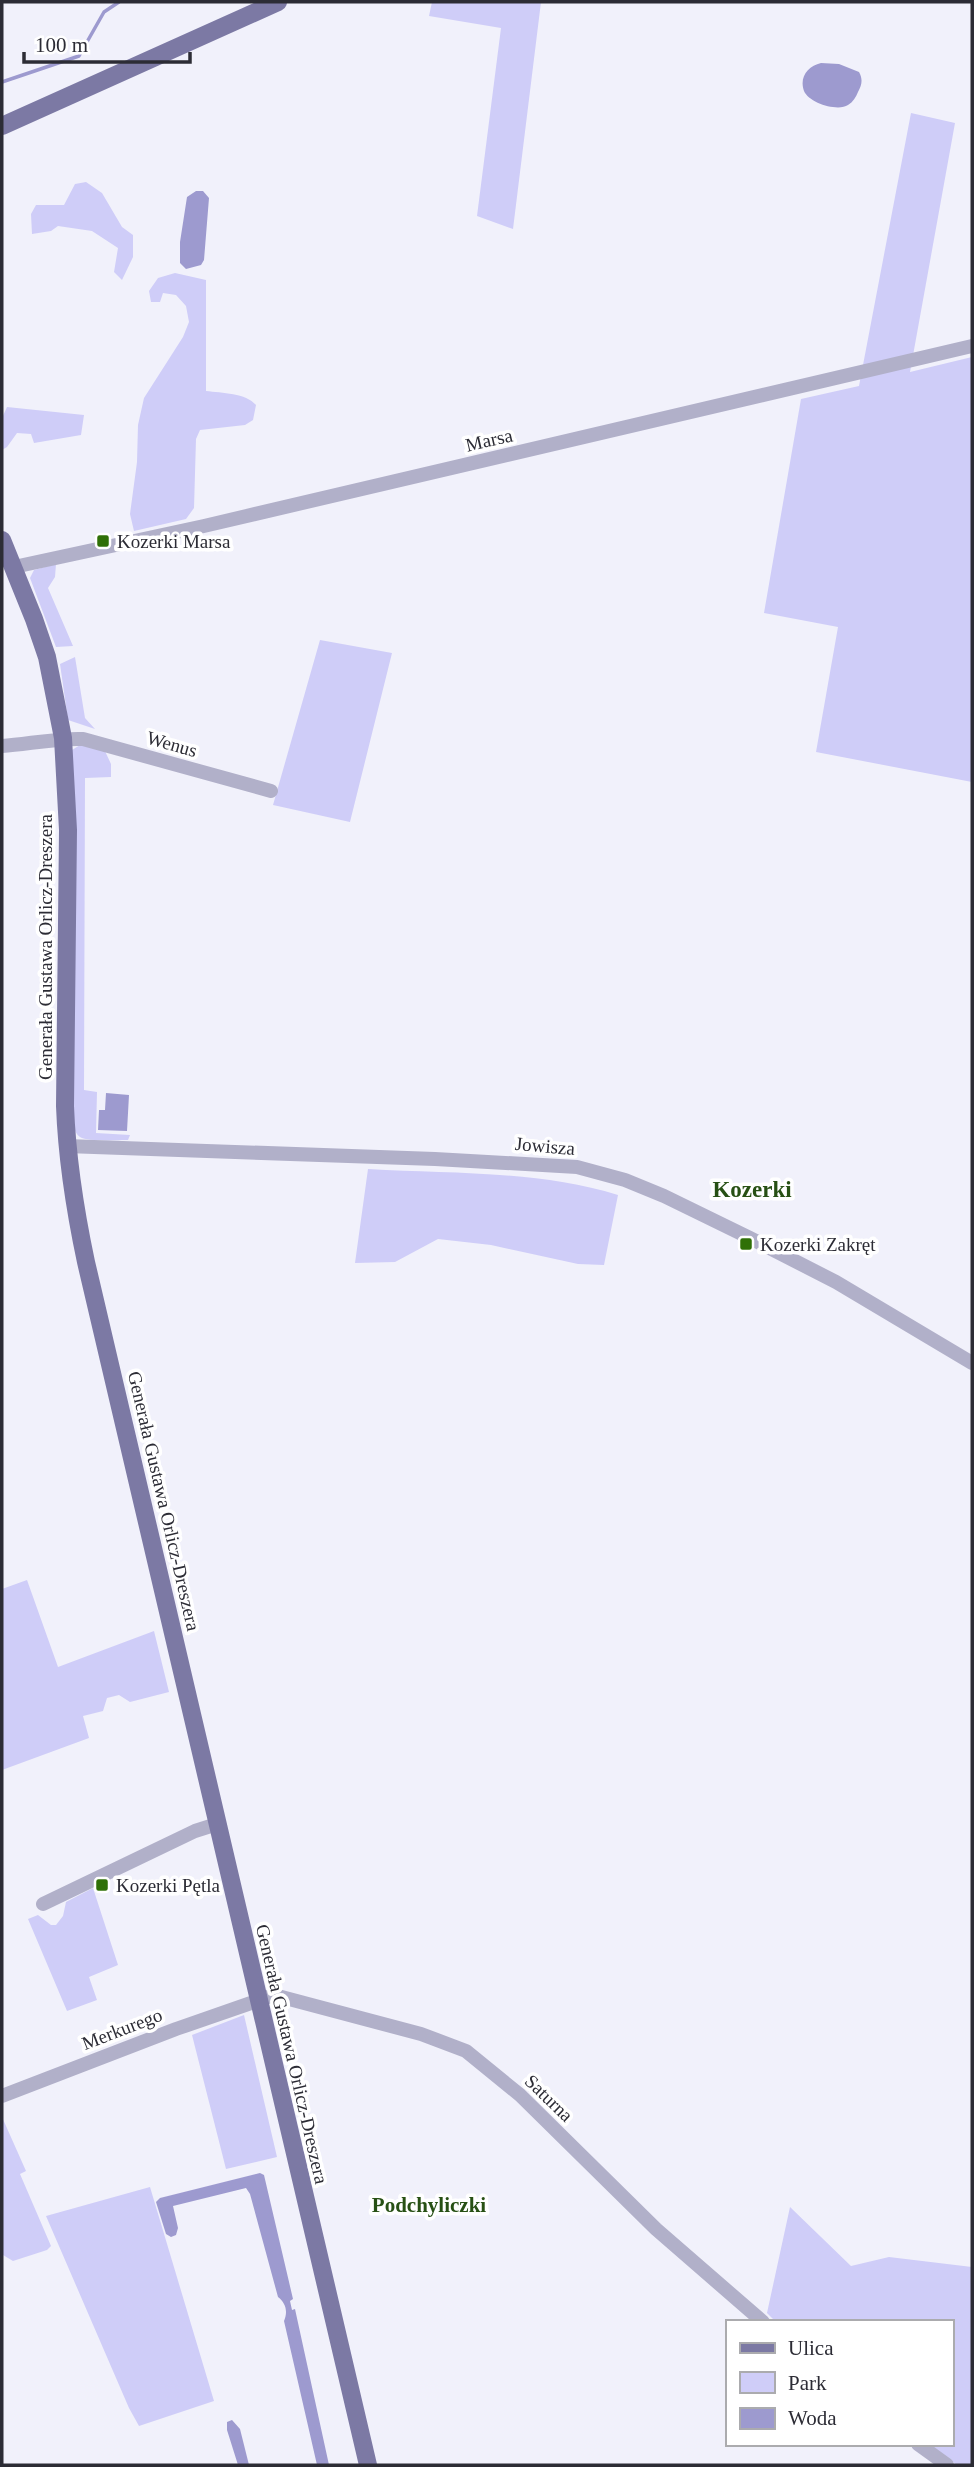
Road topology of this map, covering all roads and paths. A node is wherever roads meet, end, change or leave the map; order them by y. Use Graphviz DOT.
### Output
graph roads {
  1 [pos="278,2"];
  2 [pos="2,126"];
  3 [pos="972,346"];
  4 [pos="2,540"];
  5 [pos="14,567"];
  6 [pos="63,738"];
  7 [pos="2,746"];
  8 [pos="271,792"];
  9 [pos="66,1146"];
  10 [pos="972,1363"];
  11 [pos="217,1824"];
  12 [pos="43,1904"];
  13 [pos="258,1999"];
  14 [pos="2,2096"];
  15 [pos="761,2320"];
  16 [pos="921,2446"];
  17 [pos="368,2465"];
  18 [pos="947,2465"];
  1 -- 2 [label="main road"];
  3 -- 5 [label="street, Marsa"];
  4 -- 5 [label="main road, Generała Gustawa Orlicz-Dreszera"];
  5 -- 6 [label="main road, Generała Gustawa Orlicz-Dreszera"];
  6 -- 7 [label="street, Wenus"];
  6 -- 8 [label="street, Wenus"];
  6 -- 9 [label="main road, Generała Gustawa Orlicz-Dreszera"];
  9 -- 10 [label="street, Jowisza"];
  9 -- 11 [label="main road, Generała Gustawa Orlicz-Dreszera"];
  11 -- 12 [label="street"];
  11 -- 13 [label="main road, Generała Gustawa Orlicz-Dreszera"];
  13 -- 14 [label="street, Merkurego"];
  13 -- 15 [label="street, Saturna"];
  13 -- 17 [label="main road, Generała Gustawa Orlicz-Dreszera"];
  16 -- 18 [label="street"];
}
